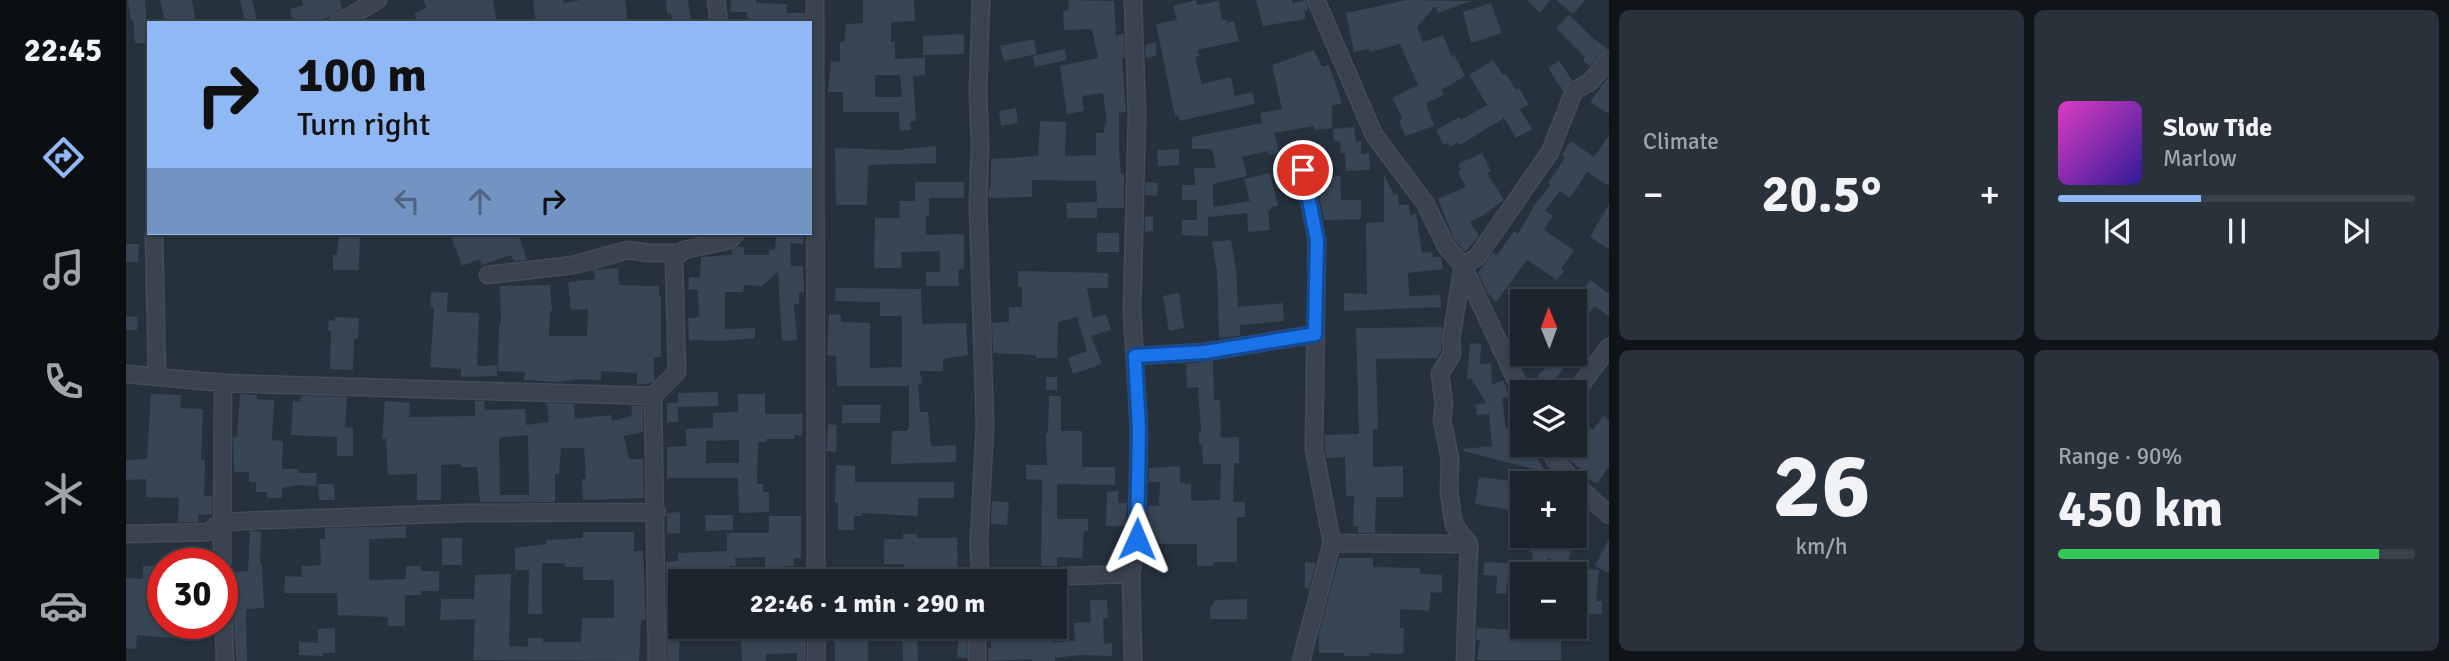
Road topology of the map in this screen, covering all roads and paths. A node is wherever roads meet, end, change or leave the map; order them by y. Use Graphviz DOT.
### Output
graph roads {
  1 [pos="378,0"];
  2 [pos="716,0"];
  3 [pos="815,0"];
  4 [pos="981,0"];
  5 [pos="1133,0"];
  6 [pos="1316,0"];
  7 [pos="341,21"];
  8 [pos="719,21"];
  9 [pos="1609,60"];
  10 [pos="1303,170"];
  11 [pos="154,235"];
  12 [pos="734,235"];
  13 [pos="678,253"];
  14 [pos="1463,266"];
  15 [pos="488,275"];
  16 [pos="1315,334"];
  17 [pos="1609,347"];
  18 [pos="1135,356"];
  19 [pos="126,374"];
  20 [pos="157,377"];
  21 [pos="1516,380"];
  22 [pos="1585,380"];
  23 [pos="223,383"];
  24 [pos="653,396"];
  25 [pos="1587,495"];
  26 [pos="657,512"];
  27 [pos="1609,514"];
  28 [pos="220,522"];
  29 [pos="126,534"];
  30 [pos="1332,542"];
  31 [pos="1469,544"];
  32 [pos="221,548"];
  33 [pos="816,569"];
  34 [pos="980,569"];
  35 [pos="1131,574"];
  36 [pos="1067,577"];
  37 [pos="224,639"];
  38 [pos="817,639"];
  39 [pos="977,639"];
  40 [pos="225,661"];
  41 [pos="657,661"];
  42 [pos="816,661"];
  43 [pos="977,661"];
  44 [pos="1133,661"];
  45 [pos="1301,661"];
  46 [pos="1465,661"];
  1 -- 7 [label="street"];
  2 -- 8 [label="street"];
  3 -- 33 [label="street"];
  4 -- 34 [label="street"];
  5 -- 18 [label="street"];
  6 -- 14 [label="street"];
  9 -- 14 [label="street"];
  10 -- 16 [label="street"];
  11 -- 20 [label="street"];
  12 -- 13 [label="street"];
  13 -- 15 [label="street"];
  13 -- 24 [label="street"];
  14 -- 21 [label="street"];
  14 -- 31 [label="street"];
  16 -- 18 [label="street"];
  16 -- 30 [label="street"];
  17 -- 22 [label="street"];
  18 -- 35 [label="street"];
  19 -- 20 [label="street"];
  20 -- 23 [label="street"];
  23 -- 24 [label="street"];
  23 -- 28 [label="street"];
  24 -- 26 [label="street"];
  25 -- 27 [label="street"];
  26 -- 28 [label="street"];
  26 -- 41 [label="street"];
  28 -- 29 [label="street"];
  28 -- 32 [label="street"];
  30 -- 31 [label="street"];
  30 -- 45 [label="street"];
  31 -- 46 [label="street"];
  35 -- 36 [label="street"];
  35 -- 44 [label="street"];
  37 -- 40 [label="street"];
  38 -- 42 [label="street"];
  39 -- 43 [label="street"];
}
